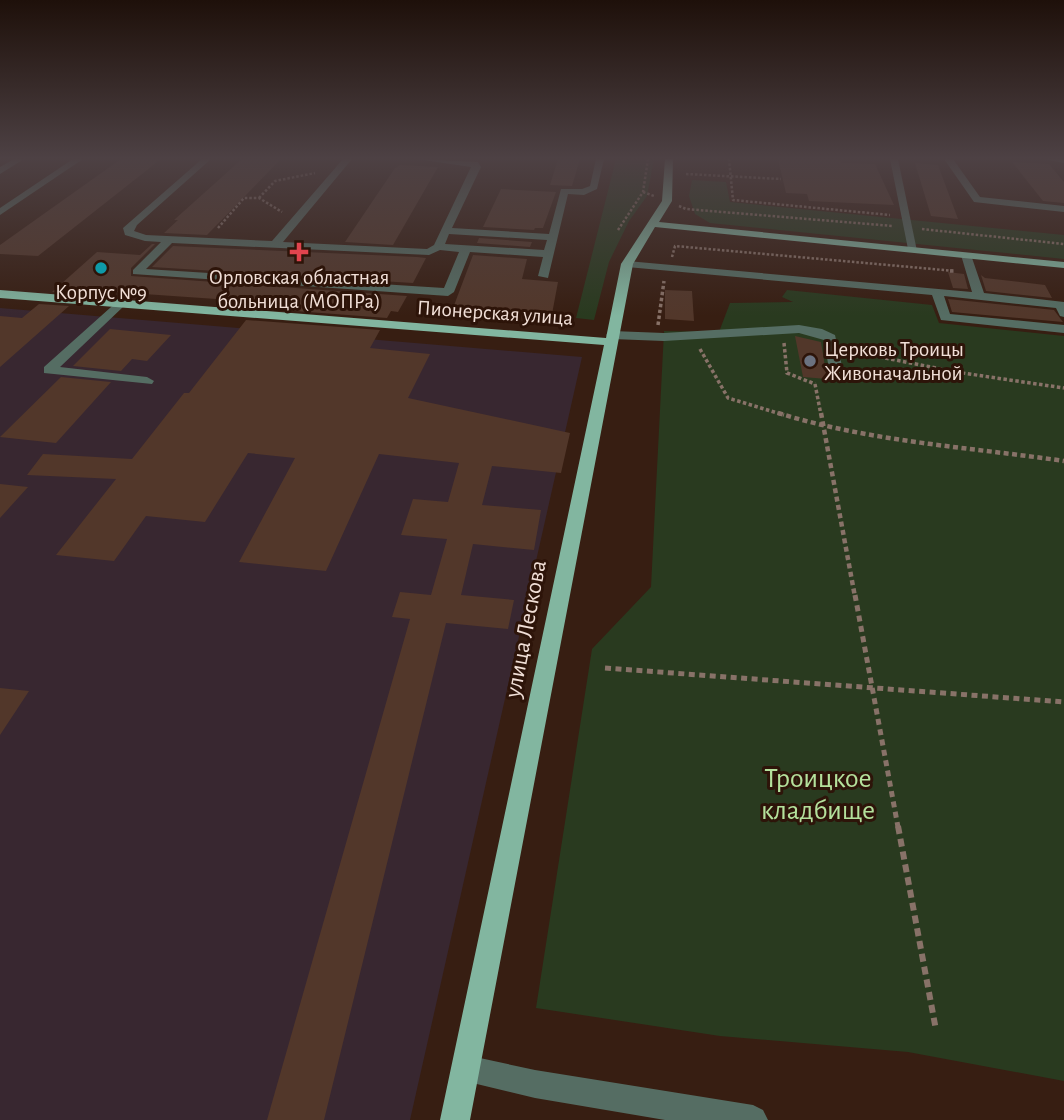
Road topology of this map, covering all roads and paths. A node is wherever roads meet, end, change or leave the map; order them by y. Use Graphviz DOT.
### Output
graph roads {
  1 [pos="147,211"];
  2 [pos="233,211"];
  3 [pos="281,211"];
  4 [pos="304,211"];
  5 [pos="455,211"];
  6 [pos="559,211"];
  7 [pos="630,211"];
  8 [pos="660,211"];
  9 [pos="712,211"];
  10 [pos="855,211"];
  11 [pos="905,211"];
  12 [pos="906,216"];
  13 [pos="296,220"];
  14 [pos="652,224"];
  15 [pos="908,228"];
  16 [pos="618,230"];
  17 [pos="446,231"];
  18 [pos="553,237"];
  19 [pos="169,240"];
  20 [pos="201,241"];
  21 [pos="1064,244"];
  22 [pos="274,246"];
  23 [pos="438,247"];
  24 [pos="466,249"];
  25 [pos="913,249"];
  26 [pos="549,254"];
  27 [pos="966,255"];
  28 [pos="626,264"];
  29 [pos="1064,265"];
  30 [pos="544,276"];
  31 [pos="937,292"];
  32 [pos="0,294"];
  33 [pos="979,296"];
  34 [pos="120,303"];
  35 [pos="1064,313"];
  36 [pos="1064,328"];
  37 [pos="782,331"];
  38 [pos="693,336"];
  39 [pos="611,338"];
  40 [pos="832,348"];
  41 [pos="837,374"];
  42 [pos="147,381"];
  43 [pos="815,384"];
  44 [pos="1064,388"];
  45 [pos="824,427"];
  46 [pos="1064,461"];
  47 [pos="605,668"];
  48 [pos="870,689"];
  49 [pos="1064,702"];
  50 [pos="936,1030"];
  51 [pos="466,1069"];
  52 [pos="456,1120"];
  53 [pos="753,1120"];
  1 -- 19 [label="street"];
  2 -- 20 [label="path"];
  3 -- 13 [label="path"];
  4 -- 13 [label="street"];
  5 -- 17 [label="street"];
  6 -- 18 [label="street"];
  7 -- 16 [label="path"];
  8 -- 14 [label="main road, улица Лескова"];
  9 -- 15 [label="path"];
  10 -- 12 [label="path"];
  11 -- 12 [label="street"];
  12 -- 15 [label="street"];
  13 -- 22 [label="street"];
  14 -- 25 [label="main road"];
  14 -- 28 [label="main road, улица Лескова"];
  15 -- 21 [label="path"];
  15 -- 25 [label="street"];
  17 -- 18 [label="street"];
  17 -- 23 [label="street"];
  18 -- 26 [label="street"];
  19 -- 20 [label="street"];
  19 -- 24 [label="street"];
  20 -- 22 [label="street"];
  22 -- 23 [label="street"];
  23 -- 24 [label="street"];
  24 -- 26 [label="street"];
  25 -- 27 [label="main road"];
  26 -- 30 [label="street"];
  27 -- 29 [label="main road"];
  27 -- 33 [label="street"];
  28 -- 31 [label="street"];
  28 -- 39 [label="main road, улица Лескова"];
  31 -- 33 [label="street"];
  31 -- 36 [label="street"];
  32 -- 34 [label="main road, Пионерская улица"];
  33 -- 35 [label="street"];
  34 -- 39 [label="main road, Пионерская улица"];
  34 -- 42 [label="street"];
  37 -- 38 [label="street"];
  37 -- 40 [label="street"];
  37 -- 43 [label="path"];
  38 -- 39 [label="street"];
  38 -- 45 [label="path"];
  39 -- 51 [label="main road, улица Лескова"];
  40 -- 41 [label="street"];
  40 -- 44 [label="path"];
  41 -- 43 [label="path"];
  43 -- 45 [label="path"];
  45 -- 46 [label="path"];
  45 -- 48 [label="path"];
  47 -- 48 [label="path"];
  48 -- 49 [label="path"];
  48 -- 50 [label="path"];
  51 -- 52 [label="main road, улица Лескова"];
  51 -- 53 [label="street"];
}
